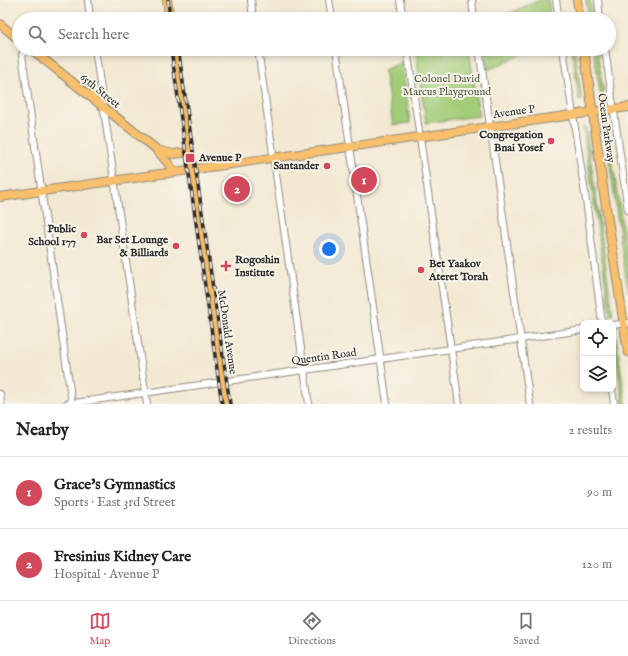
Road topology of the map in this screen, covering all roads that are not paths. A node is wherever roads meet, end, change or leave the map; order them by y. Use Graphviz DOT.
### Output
graph roads {
  1 [pos="88,0"];
  2 [pos="167,0"];
  3 [pos="251,0"];
  4 [pos="329,0"];
  5 [pos="400,0"];
  6 [pos="472,0"];
  7 [pos="556,0"];
  8 [pos="577,0"];
  9 [pos="598,0"];
  10 [pos="89,12"];
  11 [pos="169,12"];
  12 [pos="253,12"];
  13 [pos="331,12"];
  14 [pos="402,12"];
  15 [pos="473,12"];
  16 [pos="558,12"];
  17 [pos="579,12"];
  18 [pos="599,12"];
  19 [pos="0,24"];
  20 [pos="12,34"];
  21 [pos="22,56"];
  22 [pos="40,56"];
  23 [pos="96,56"];
  24 [pos="176,56"];
  25 [pos="259,56"];
  26 [pos="337,56"];
  27 [pos="408,56"];
  28 [pos="480,56"];
  29 [pos="564,56"];
  30 [pos="585,56"];
  31 [pos="606,56"];
  32 [pos="103,106"];
  33 [pos="628,107"];
  34 [pos="613,109"];
  35 [pos="593,112"];
  36 [pos="573,114"];
  37 [pos="490,126"];
  38 [pos="420,137"];
  39 [pos="350,147"];
  40 [pos="156,149"];
  41 [pos="190,152"];
  42 [pos="274,158"];
  43 [pos="192,170"];
  44 [pos="174,172"];
  45 [pos="114,181"];
  46 [pos="42,191"];
  47 [pos="0,197"];
  48 [pos="628,210"];
  49 [pos="602,320"];
  50 [pos="626,323"];
  51 [pos="616,325"];
  52 [pos="580,330"];
  53 [pos="520,338"];
  54 [pos="451,349"];
  55 [pos="628,352"];
  56 [pos="381,359"];
  57 [pos="304,370"];
  58 [pos="223,382"];
  59 [pos="612,392"];
  60 [pos="145,393"];
  61 [pos="0,394"];
  62 [pos="1,404"];
  63 [pos="71,404"];
  64 [pos="147,404"];
  65 [pos="226,404"];
  66 [pos="309,404"];
  67 [pos="387,404"];
  68 [pos="459,404"];
  69 [pos="530,404"];
  70 [pos="614,404"];
  1 -- 10 [label="street"];
  2 -- 11 [label="main road"];
  3 -- 12 [label="street"];
  4 -- 13 [label="street"];
  5 -- 14 [label="street"];
  6 -- 15 [label="street"];
  7 -- 16 [label="street"];
  8 -- 17 [label="main road"];
  9 -- 18 [label="street"];
  19 -- 20 [label="main road"];
  21 -- 46 [label="street"];
  22 -- 32 [label="main road, 65th Street"];
  23 -- 32 [label="street"];
  24 -- 41 [label="main road, McDonald Avenue"];
  25 -- 42 [label="street"];
  26 -- 39 [label="street"];
  27 -- 38 [label="street"];
  28 -- 37 [label="street"];
  29 -- 36 [label="street"];
  30 -- 35 [label="main road, Ocean Parkway"];
  31 -- 34 [label="street, Ocean Parkway"];
  32 -- 40 [label="main road, 65th Street"];
  32 -- 45 [label="street"];
  33 -- 34 [label="main road, Avenue P"];
  34 -- 35 [label="main road, Avenue P"];
  34 -- 48 [label="street, Ocean Parkway"];
  35 -- 36 [label="main road, Avenue P"];
  35 -- 50 [label="main road, Ocean Parkway"];
  36 -- 37 [label="main road, Avenue P"];
  36 -- 49 [label="street"];
  37 -- 38 [label="main road, Avenue P"];
  37 -- 53 [label="street"];
  38 -- 39 [label="main road, Avenue P"];
  38 -- 54 [label="street"];
  39 -- 42 [label="main road, Avenue P"];
  39 -- 56 [label="street"];
  40 -- 41 [label="main road, 65th Street"];
  40 -- 44 [label="main road, 65th Street"];
  41 -- 43 [label="main road, McDonald Avenue"];
  42 -- 43 [label="main road, Avenue P"];
  42 -- 57 [label="street"];
  43 -- 44 [label="main road, Avenue P"];
  43 -- 58 [label="main road, McDonald Avenue"];
  44 -- 45 [label="main road, Avenue P"];
  45 -- 46 [label="main road, Avenue P"];
  45 -- 60 [label="street"];
  46 -- 47 [label="main road, Avenue P"];
  46 -- 63 [label="street"];
  50 -- 51 [label="street"];
  50 -- 55 [label="main road, Ocean Parkway"];
  52 -- 53 [label="street, Quentin Road"];
  53 -- 54 [label="street, Quentin Road"];
  53 -- 69 [label="street"];
  54 -- 56 [label="street, Quentin Road"];
  54 -- 68 [label="street"];
  56 -- 57 [label="street, Quentin Road"];
  56 -- 67 [label="street"];
  57 -- 58 [label="street, Quentin Road"];
  57 -- 66 [label="street"];
  58 -- 60 [label="street, Quentin Road"];
  58 -- 65 [label="main road, McDonald Avenue"];
  59 -- 70 [label="street"];
  60 -- 63 [label="street, Quentin Road"];
  60 -- 64 [label="street"];
  61 -- 62 [label="street"];
}
